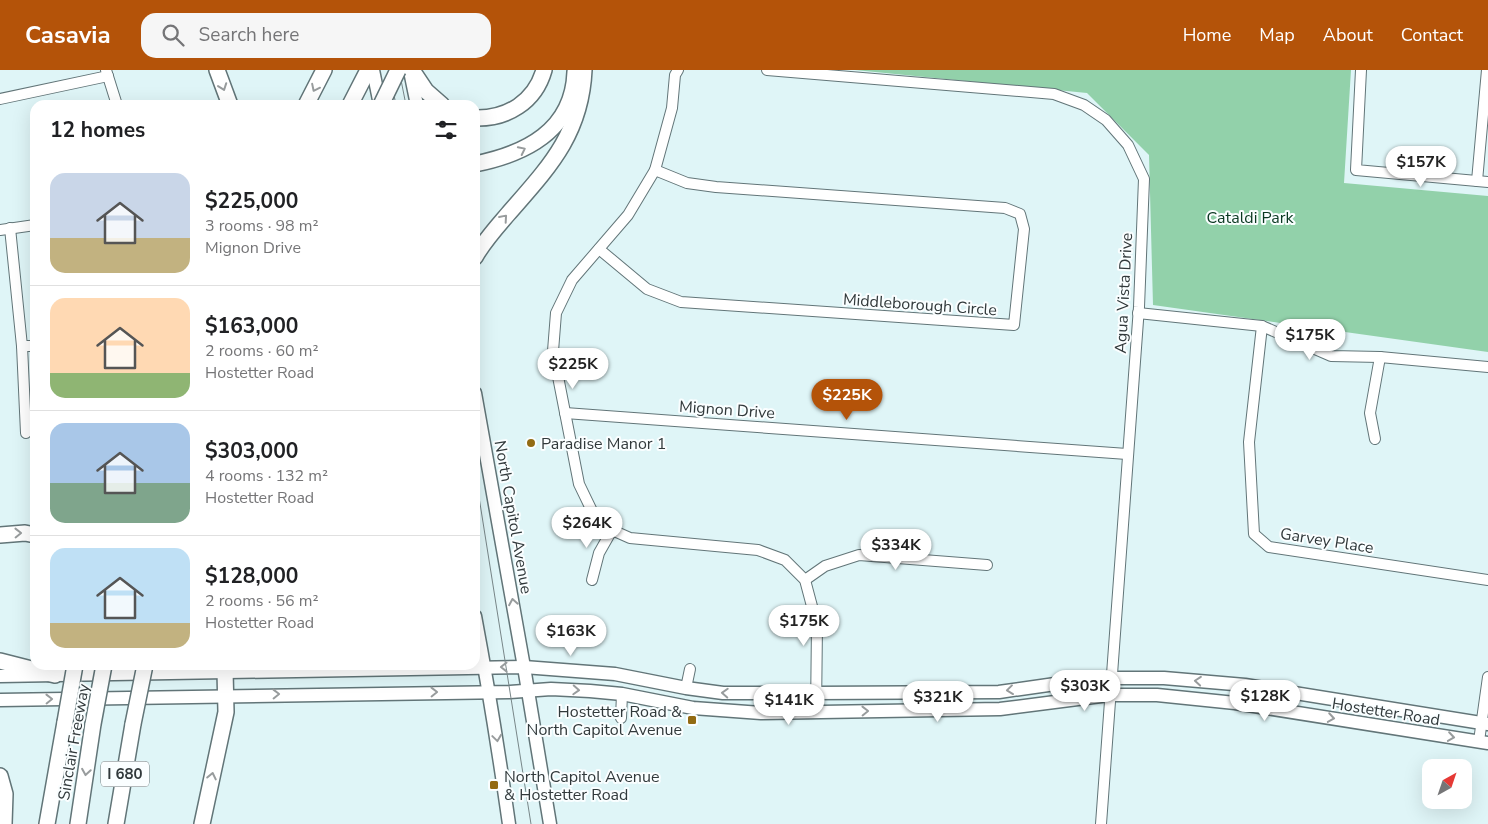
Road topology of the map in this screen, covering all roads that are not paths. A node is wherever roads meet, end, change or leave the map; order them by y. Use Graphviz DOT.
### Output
graph roads {
  1 [pos="216,70"];
  2 [pos="324,70"];
  3 [pos="368,70"];
  4 [pos="373,70"];
  5 [pos="398,70"];
  6 [pos="411,70"];
  7 [pos="544,70"];
  8 [pos="576,70"];
  9 [pos="584,70"];
  10 [pos="678,70"];
  11 [pos="767,70"];
  12 [pos="1361,70"];
  13 [pos="1487,70"];
  14 [pos="107,73"];
  15 [pos="0,99"];
  16 [pos="115,100"];
  17 [pos="228,100"];
  18 [pos="309,100"];
  19 [pos="353,100"];
  20 [pos="380,100"];
  21 [pos="383,100"];
  22 [pos="416,100"];
  23 [pos="436,100"];
  24 [pos="480,118"];
  25 [pos="480,163"];
  26 [pos="655,170"];
  27 [pos="1477,181"];
  28 [pos="1488,182"];
  29 [pos="30,225"];
  30 [pos="5,229"];
  31 [pos="599,249"];
  32 [pos="480,250"];
  33 [pos="1138,312"];
  34 [pos="1262,326"];
  35 [pos="22,346"];
  36 [pos="30,346"];
  37 [pos="1380,357"];
  38 [pos="1488,367"];
  39 [pos="565,412"];
  40 [pos="480,421"];
  41 [pos="26,433"];
  42 [pos="1375,439"];
  43 [pos="1127,454"];
  44 [pos="612,530"];
  45 [pos="30,534"];
  46 [pos="0,535"];
  47 [pos="986,565"];
  48 [pos="592,580"];
  49 [pos="805,580"];
  50 [pos="1488,580"];
  51 [pos="480,644"];
  52 [pos="0,660"];
  53 [pos="480,667"];
  54 [pos="484,667"];
  55 [pos="524,667"];
  56 [pos="30,668"];
  57 [pos="690,669"];
  58 [pos="37,670"];
  59 [pos="74,670"];
  60 [pos="103,670"];
  61 [pos="144,670"];
  62 [pos="290,670"];
  63 [pos="225,671"];
  64 [pos="55,675"];
  65 [pos="0,676"];
  66 [pos="1488,677"];
  67 [pos="1110,678"];
  68 [pos="686,688"];
  69 [pos="487,691"];
  70 [pos="528,691"];
  71 [pos="816,693"];
  72 [pos="622,694"];
  73 [pos="227,695"];
  74 [pos="1109,695"];
  75 [pos="0,700"];
  76 [pos="816,712"];
  77 [pos="621,718"];
  78 [pos="1485,724"];
  79 [pos="1483,742"];
  80 [pos="0,776"];
  81 [pos="4,824"];
  82 [pos="47,824"];
  83 [pos="78,824"];
  84 [pos="116,824"];
  85 [pos="202,824"];
  86 [pos="509,824"];
  87 [pos="550,824"];
  88 [pos="1101,824"];
  1 -- 17 [label="highway, one-way"];
  2 -- 18 [label="highway, one-way"];
  3 -- 19 [label="highway"];
  4 -- 20 [label="main road"];
  5 -- 21 [label="highway, bridge"];
  6 -- 22 [label="main road"];
  6 -- 23 [label="highway"];
  7 -- 24 [label="highway"];
  25 -- 8 [label="highway, one-way"];
  32 -- 9 [label="highway, one-way"];
  10 -- 26 [label="street"];
  11 -- 33 [label="street, Agua Vista Drive"];
  12 -- 27 [label="street"];
  13 -- 27 [label="street"];
  14 -- 15 [label="street"];
  14 -- 16 [label="street"];
  26 -- 31 [label="street"];
  26 -- 31 [label="street, Middleborough Circle"];
  27 -- 28 [label="street"];
  29 -- 30 [label="street"];
  30 -- 35 [label="street"];
  31 -- 39 [label="street"];
  33 -- 34 [label="street"];
  33 -- 43 [label="street, Agua Vista Drive"];
  34 -- 37 [label="street"];
  34 -- 50 [label="street, Garvey Place"];
  35 -- 36 [label="street"];
  35 -- 41 [label="street"];
  37 -- 38 [label="street"];
  37 -- 42 [label="street"];
  39 -- 43 [label="street, Mignon Drive"];
  39 -- 44 [label="street"];
  55 -- 40 [label="main road, North Capitol Avenue, one-way"];
  43 -- 67 [label="street, Agua Vista Drive"];
  44 -- 48 [label="street"];
  44 -- 49 [label="street"];
  46 -- 45 [label="highway, one-way"];
  47 -- 49 [label="street"];
  49 -- 71 [label="street"];
  51 -- 54 [label="main road"];
  52 -- 56 [label="highway"];
  53 -- 54 [label="main road, Hostetter Road"];
  55 -- 54 [label="main road, Hostetter Road, one-way"];
  54 -- 69 [label="main road"];
  55 -- 68 [label="main road, Hostetter Road"];
  55 -- 70 [label="main road, North Capitol Avenue"];
  57 -- 68 [label="street"];
  58 -- 64 [label="highway"];
  59 -- 82 [label="highway, bridge"];
  60 -- 83 [label="highway, Sinclair Freeway / I 680, one-way, bridge"];
  61 -- 84 [label="highway, I 680, bridge"];
  62 -- 63 [label="main road, Hostetter Road"];
  63 -- 64 [label="main road, Hostetter Road"];
  63 -- 73 [label="highway"];
  64 -- 65 [label="main road, Hostetter Road"];
  66 -- 78 [label="street"];
  67 -- 71 [label="main road, Hostetter Road, one-way"];
  67 -- 74 [label="street, Agua Vista Drive"];
  78 -- 67 [label="main road, Hostetter Road, one-way"];
  71 -- 68 [label="main road, Hostetter Road, one-way"];
  69 -- 70 [label="main road, Hostetter Road"];
  73 -- 69 [label="main road, Hostetter Road, one-way"];
  69 -- 86 [label="main road, one-way"];
  70 -- 72 [label="main road, Hostetter Road, one-way"];
  70 -- 87 [label="main road, North Capitol Avenue"];
  71 -- 76 [label="street"];
  72 -- 76 [label="main road, Hostetter Road"];
  72 -- 77 [label="street"];
  75 -- 73 [label="main road, Hostetter Road, one-way"];
  85 -- 73 [label="highway, one-way"];
  76 -- 74 [label="main road, Hostetter Road, one-way"];
  74 -- 79 [label="main road, Hostetter Road, one-way"];
  74 -- 88 [label="street, Agua Vista Drive"];
  78 -- 79 [label="street"];
  80 -- 81 [label="highway"];
}
